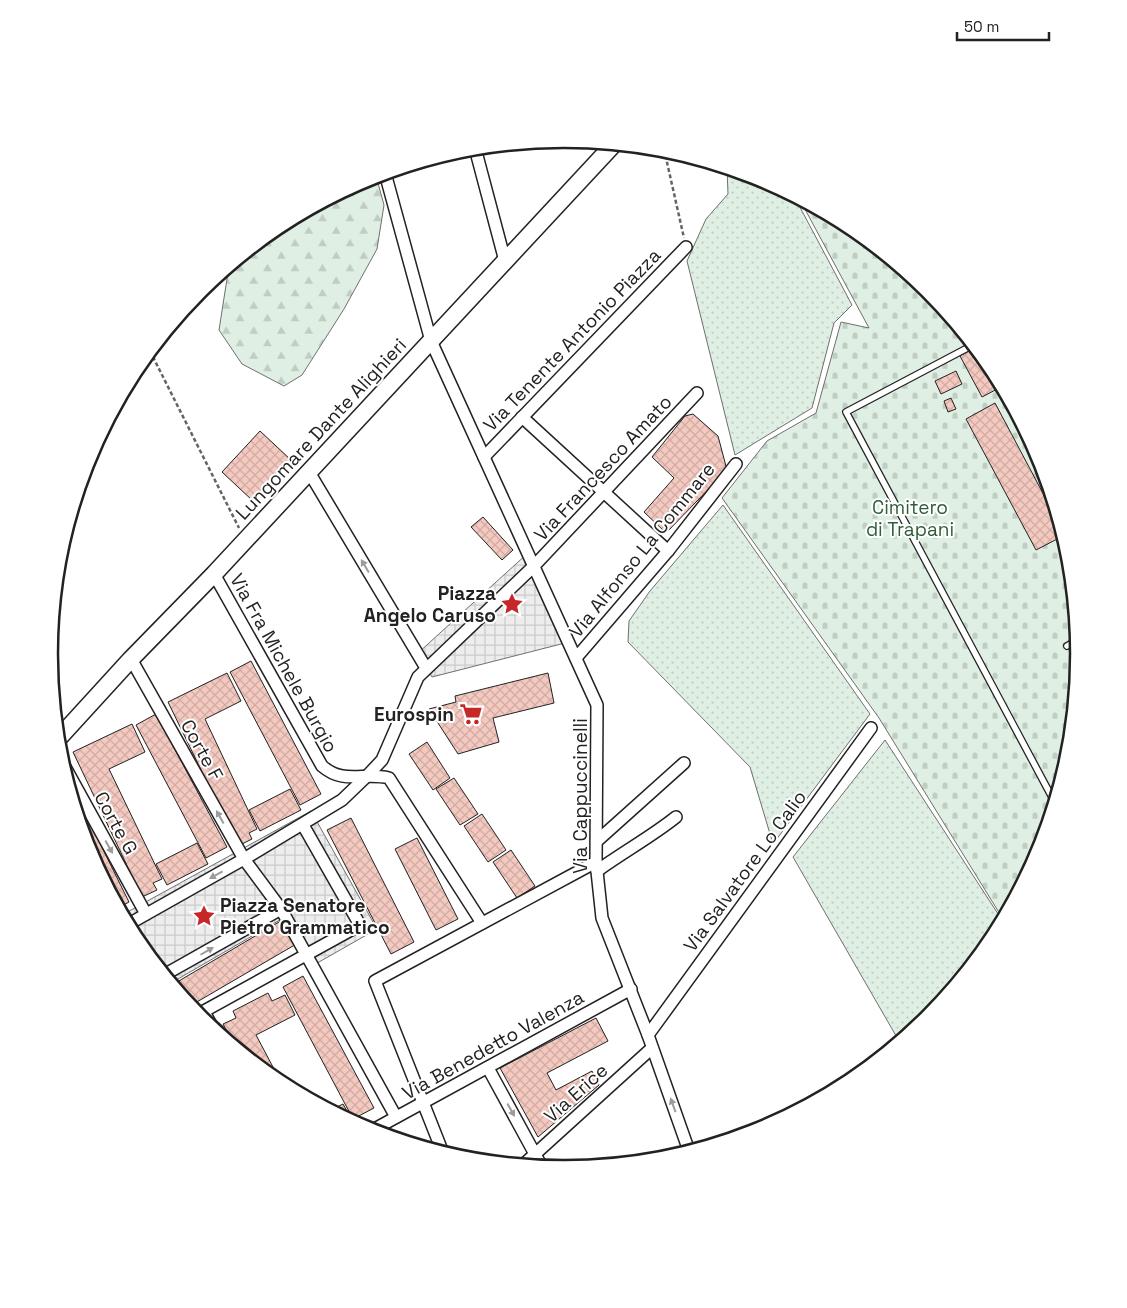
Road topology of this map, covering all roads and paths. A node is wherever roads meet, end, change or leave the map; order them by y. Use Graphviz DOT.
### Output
graph roads {
  1 [pos="608,150"];
  2 [pos="477,156"];
  3 [pos="666,159"];
  4 [pos="387,180"];
  5 [pos="686,247"];
  6 [pos="505,261"];
  7 [pos="431,341"];
  8 [pos="967,348"];
  9 [pos="154,358"];
  10 [pos="697,393"];
  11 [pos="522,417"];
  12 [pos="484,457"];
  13 [pos="736,464"];
  14 [pos="309,472"];
  15 [pos="604,492"];
  16 [pos="246,540"];
  17 [pos="668,551"];
  18 [pos="534,566"];
  19 [pos="214,574"];
  20 [pos="576,658"];
  21 [pos="131,659"];
  22 [pos="426,668"];
  23 [pos="871,728"];
  24 [pos="64,732"];
  25 [pos="684,763"];
  26 [pos="367,776"];
  27 [pos="75,785"];
  28 [pos="1050,793"];
  29 [pos="676,817"];
  30 [pos="303,825"];
  31 [pos="597,841"];
  32 [pos="244,859"];
  33 [pos="597,866"];
  34 [pos="144,909"];
  35 [pos="281,909"];
  36 [pos="133,919"];
  37 [pos="482,923"];
  38 [pos="306,955"];
  39 [pos="170,972"];
  40 [pos="630,990"];
  41 [pos="205,1011"];
  42 [pos="648,1035"];
  43 [pos="652,1048"];
  44 [pos="488,1068"];
  45 [pos="424,1104"];
  46 [pos="396,1117"];
  47 [pos="382,1125"];
  48 [pos="440,1144"];
  49 [pos="687,1145"];
  50 [pos="535,1154"];
  51 [pos="530,1159"];
  52 [pos="538,1159"];
  1 -- 6 [label="main road, Lungomare Dante Alighieri"];
  2 -- 6 [label="street"];
  3 -- 5 [label="path"];
  4 -- 7 [label="street, Via Cappuccinelli"];
  5 -- 11 [label="street, Via Tenente Antonio Piazza"];
  6 -- 7 [label="main road, Lungomare Dante Alighieri"];
  7 -- 12 [label="street, Via Cappuccinelli"];
  7 -- 14 [label="main road, Lungomare Dante Alighieri"];
  8 -- 28 [label="lane"];
  9 -- 16 [label="path"];
  10 -- 15 [label="street, Via Francesco Amato"];
  11 -- 12 [label="street, Via Tenente Antonio Piazza"];
  11 -- 15 [label="street"];
  12 -- 18 [label="street, Via Cappuccinelli"];
  13 -- 17 [label="street, Via Alfonso La Commare"];
  14 -- 16 [label="main road, Lungomare Dante Alighieri"];
  22 -- 14 [label="street, one-way"];
  15 -- 17 [label="street"];
  15 -- 18 [label="street, Via Francesco Amato"];
  16 -- 19 [label="main road, Lungomare Dante Alighieri"];
  17 -- 20 [label="street, Via Alfonso La Commare"];
  18 -- 20 [label="street, Via Cappuccinelli"];
  18 -- 22 [label="street, Via Francesco Amato"];
  19 -- 21 [label="main road, Lungomare Dante Alighieri"];
  19 -- 26 [label="street, Via Fra Michele Burgio"];
  20 -- 31 [label="street, Via Cappuccinelli"];
  21 -- 24 [label="main road, Lungomare Dante Alighieri"];
  32 -- 21 [label="street, Corte F, one-way"];
  22 -- 26 [label="street"];
  23 -- 42 [label="street, Via Salvatore Lo Calio"];
  25 -- 31 [label="street"];
  26 -- 30 [label="street"];
  26 -- 37 [label="street, Via Fra Michele Burgio"];
  27 -- 34 [label="street, Corte G, one-way"];
  29 -- 33 [label="street"];
  30 -- 32 [label="street"];
  30 -- 38 [label="street"];
  31 -- 33 [label="street, Via Cappuccinelli"];
  32 -- 34 [label="street, one-way"];
  32 -- 35 [label="street, Corte F"];
  33 -- 37 [label="street"];
  33 -- 40 [label="street, Via Cappuccinelli"];
  34 -- 36 [label="street"];
  35 -- 38 [label="street, Corte F"];
  39 -- 35 [label="street, one-way"];
  37 -- 45 [label="street"];
  38 -- 41 [label="street"];
  38 -- 46 [label="street, Corte F"];
  40 -- 42 [label="street, Via Cappuccinelli"];
  40 -- 44 [label="street, Via Benedetto Valenza"];
  42 -- 43 [label="street, Via Cappuccinelli"];
  49 -- 43 [label="street, Via Cappuccinelli, one-way"];
  43 -- 50 [label="street, Via Erice"];
  44 -- 45 [label="street, Via Benedetto Valenza"];
  44 -- 50 [label="street, one-way"];
  45 -- 46 [label="street, Via Benedetto Valenza"];
  45 -- 48 [label="street"];
  46 -- 47 [label="street, Via Benedetto Valenza"];
  50 -- 51 [label="street, Via Erice"];
  50 -- 52 [label="street"];
}
